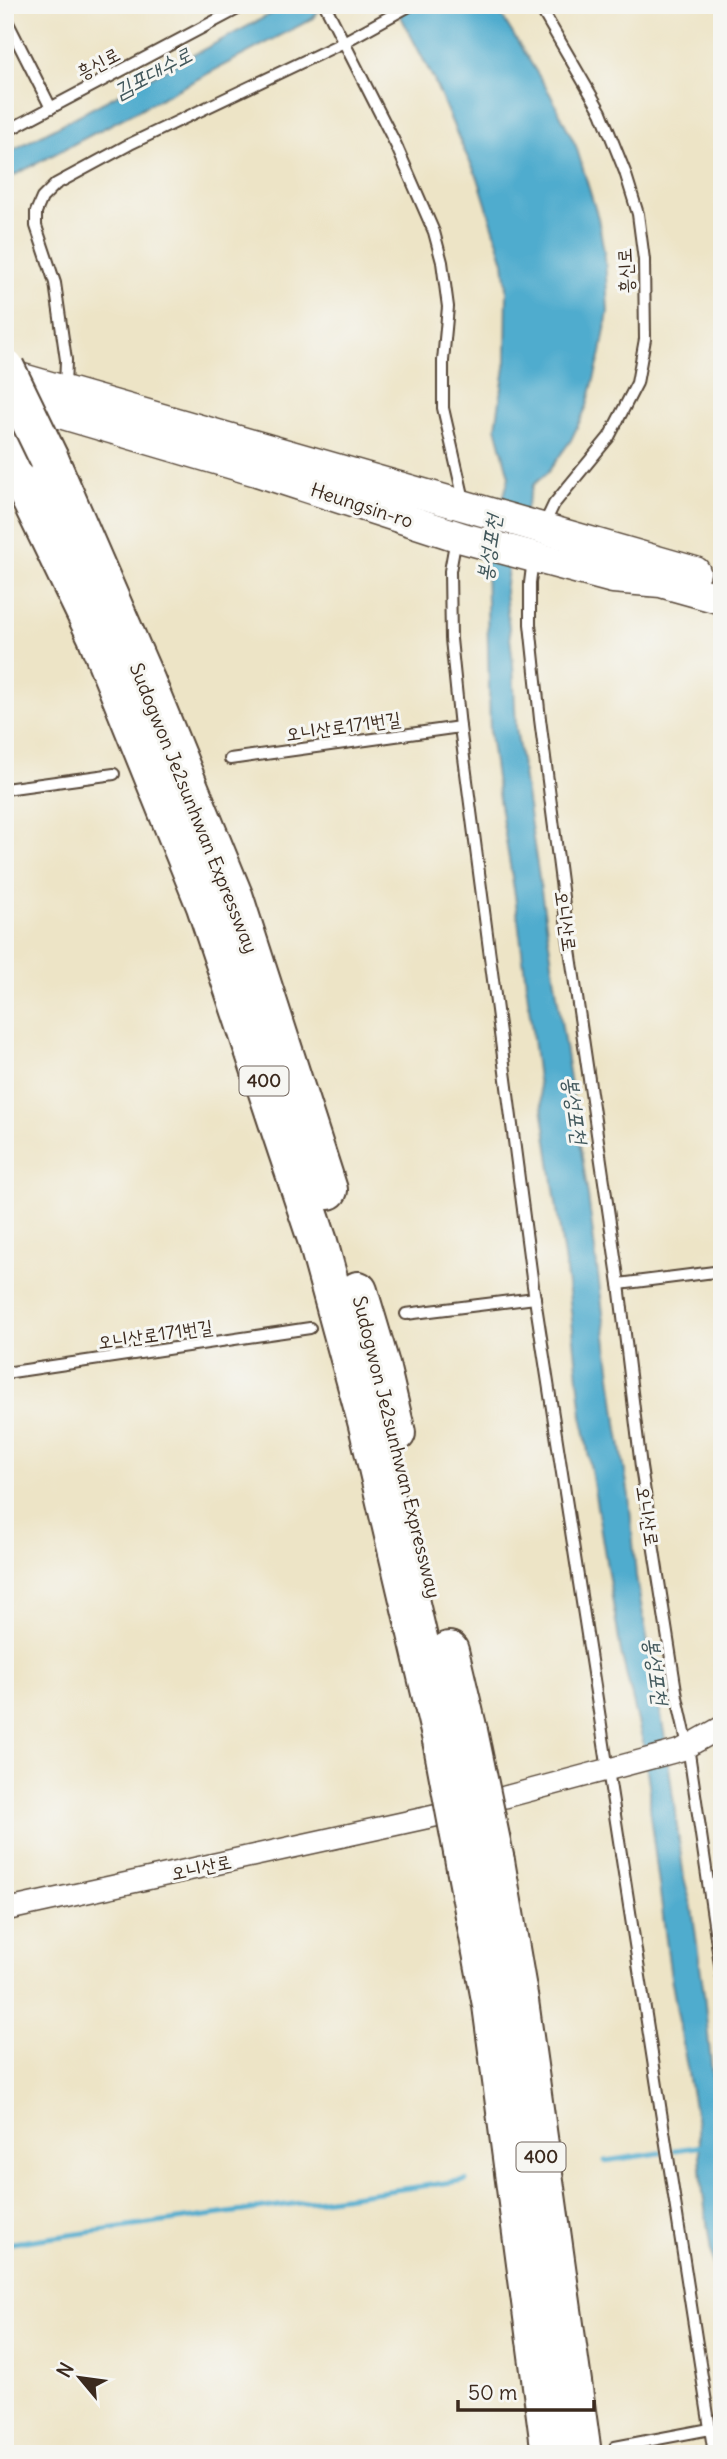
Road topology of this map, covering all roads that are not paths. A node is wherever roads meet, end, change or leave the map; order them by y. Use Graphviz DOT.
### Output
graph roads {
  1 [pos="244,5"];
  2 [pos="325,5"];
  3 [pos="411,5"];
  4 [pos="539,5"];
  5 [pos="5,17"];
  6 [pos="347,39"];
  7 [pos="51,108"];
  8 [pos="5,132"];
  9 [pos="5,368"];
  10 [pos="5,374"];
  11 [pos="65,391"];
  12 [pos="5,397"];
  13 [pos="6,448"];
  14 [pos="470,508"];
  15 [pos="537,526"];
  16 [pos="460,537"];
  17 [pos="529,555"];
  18 [pos="722,579"];
  19 [pos="722,599"];
  20 [pos="460,727"];
  21 [pos="230,759"];
  22 [pos="114,774"];
  23 [pos="5,789"];
  24 [pos="722,1271"];
  25 [pos="619,1284"];
  26 [pos="535,1298"];
  27 [pos="406,1314"];
  28 [pos="310,1328"];
  29 [pos="5,1374"];
  30 [pos="722,1727"];
  31 [pos="455,1735"];
  32 [pos="684,1748"];
  33 [pos="612,1768"];
  34 [pos="505,1797"];
  35 [pos="439,1815"];
  36 [pos="481,1865"];
  37 [pos="5,1910"];
  38 [pos="722,1978"];
  39 [pos="710,2429"];
  40 [pos="598,2450"];
  41 [pos="551,2454"];
  42 [pos="714,2454"];
  1 -- 7 [label="lane, 흥신로"];
  2 -- 6 [label="lane"];
  3 -- 6 [label="lane"];
  4 -- 15 [label="lane, 흥신로"];
  5 -- 7 [label="lane"];
  6 -- 11 [label="lane"];
  6 -- 14 [label="lane"];
  7 -- 8 [label="lane, 흥신로"];
  9 -- 31 [label="highway, Sudogwon Je2sunhwan Expressway / 400, bridge"];
  10 -- 11 [label="main road, Heungsin-ro"];
  11 -- 14 [label="main road, Heungsin-ro"];
  12 -- 16 [label="main road, Heungsin-ro"];
  13 -- 31 [label="highway, Sudogwon Je2sunhwan Expressway / 400"];
  14 -- 15 [label="main road, Heungsin-ro"];
  15 -- 18 [label="main road, Heungsin-ro"];
  16 -- 17 [label="main road, Heungsin-ro"];
  16 -- 20 [label="lane"];
  17 -- 19 [label="main road, Heungsin-ro"];
  17 -- 25 [label="lane, 오니산로"];
  20 -- 21 [label="lane, 오니산로171번길"];
  20 -- 26 [label="lane"];
  22 -- 23 [label="lane"];
  24 -- 25 [label="lane"];
  25 -- 32 [label="lane, 오니산로"];
  26 -- 27 [label="lane"];
  26 -- 33 [label="lane"];
  28 -- 29 [label="lane, 오니산로171번길"];
  30 -- 32 [label="street"];
  31 -- 36 [label="highway, Sudogwon Je2sunhwan Expressway / 400, bridge"];
  32 -- 33 [label="street"];
  32 -- 38 [label="lane, 오니산로"];
  33 -- 34 [label="street"];
  33 -- 39 [label="lane"];
  35 -- 37 [label="street, 오니산로"];
  36 -- 40 [label="highway, Sudogwon Je2sunhwan Expressway / 400"];
  36 -- 41 [label="highway, Sudogwon Je2sunhwan Expressway / 400"];
  39 -- 40 [label="lane"];
  39 -- 42 [label="lane"];
}
